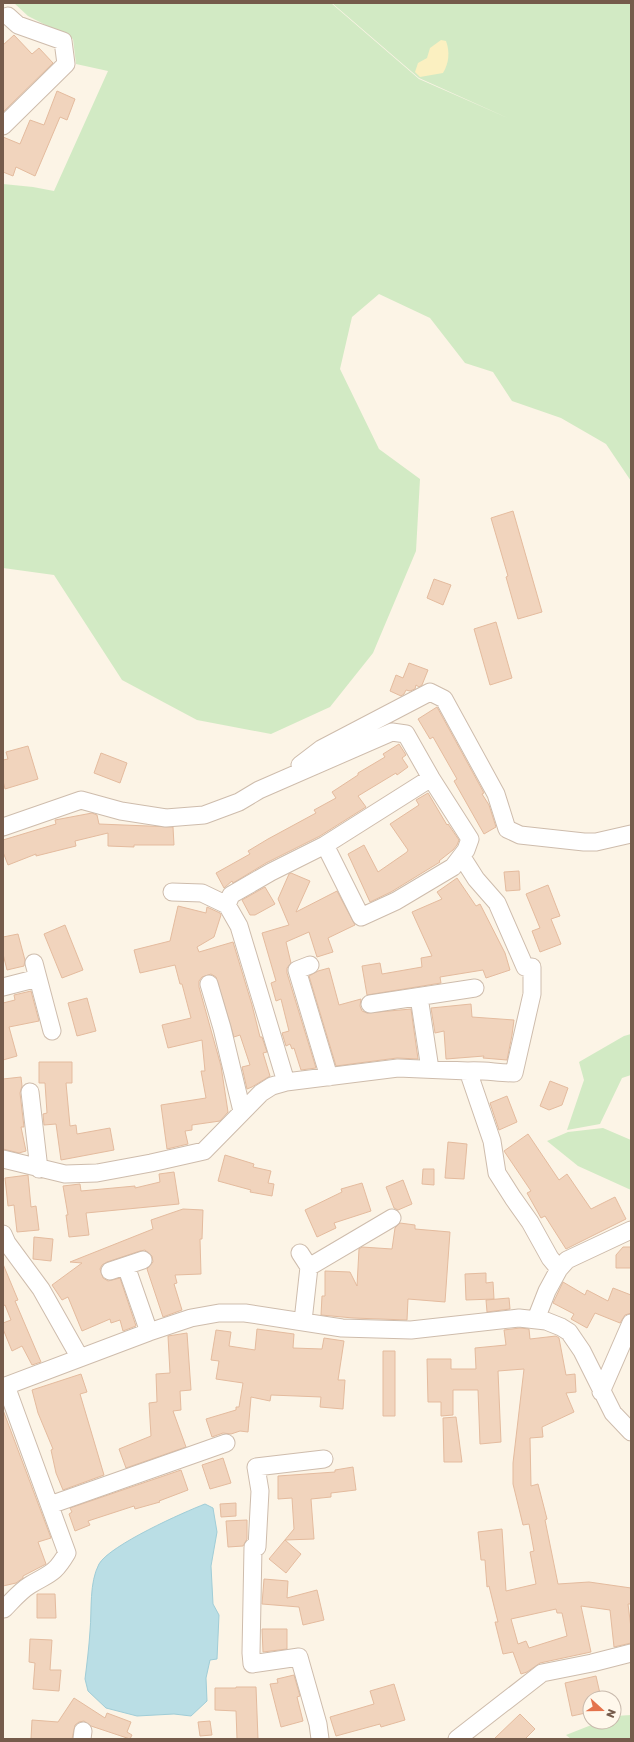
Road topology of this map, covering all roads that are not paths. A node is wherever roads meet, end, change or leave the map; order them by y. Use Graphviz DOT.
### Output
graph roads {
  1 [pos="5,16"];
  2 [pos="3,126"];
  3 [pos="431,778"];
  4 [pos="259,790"];
  5 [pos="3,827"];
  6 [pos="631,834"];
  7 [pos="325,845"];
  8 [pos="462,857"];
  9 [pos="172,892"];
  10 [pos="227,906"];
  11 [pos="310,965"];
  12 [pos="209,984"];
  13 [pos="3,987"];
  14 [pos="475,988"];
  15 [pos="420,997"];
  16 [pos="370,1004"];
  17 [pos="52,1031"];
  18 [pos="430,1069"];
  19 [pos="468,1070"];
  20 [pos="329,1077"];
  21 [pos="286,1082"];
  22 [pos="30,1092"];
  23 [pos="242,1111"];
  24 [pos="3,1159"];
  25 [pos="39,1169"];
  26 [pos="392,1218"];
  27 [pos="631,1230"];
  28 [pos="3,1234"];
  29 [pos="143,1260"];
  30 [pos="126,1266"];
  31 [pos="559,1269"];
  32 [pos="110,1272"];
  33 [pos="536,1319"];
  34 [pos="303,1321"];
  35 [pos="631,1323"];
  36 [pos="149,1332"];
  37 [pos="80,1358"];
  38 [pos="4,1387"];
  39 [pos="601,1392"];
  40 [pos="631,1432"];
  41 [pos="226,1443"];
  42 [pos="324,1459"];
  43 [pos="50,1505"];
  44 [pos="4,1609"];
  45 [pos="631,1653"];
  46 [pos="320,1739"];
  47 [pos="457,1739"];
  1 -- 2 [label="street"];
  3 -- 4 [label="street"];
  3 -- 7 [label="street"];
  3 -- 8 [label="street"];
  4 -- 5 [label="street"];
  4 -- 6 [label="street"];
  7 -- 8 [label="street"];
  7 -- 10 [label="street"];
  8 -- 19 [label="street"];
  9 -- 10 [label="street"];
  10 -- 21 [label="street"];
  11 -- 20 [label="street"];
  12 -- 23 [label="street"];
  13 -- 17 [label="street"];
  14 -- 15 [label="street"];
  15 -- 16 [label="street"];
  15 -- 18 [label="street"];
  18 -- 19 [label="street"];
  18 -- 20 [label="street"];
  19 -- 31 [label="street"];
  20 -- 21 [label="street"];
  21 -- 23 [label="street"];
  22 -- 25 [label="street"];
  23 -- 25 [label="street"];
  24 -- 25 [label="street"];
  26 -- 34 [label="street"];
  27 -- 31 [label="street"];
  28 -- 37 [label="street"];
  29 -- 30 [label="street"];
  30 -- 32 [label="street"];
  30 -- 36 [label="street"];
  31 -- 33 [label="street"];
  33 -- 34 [label="street"];
  33 -- 39 [label="street"];
  34 -- 36 [label="street"];
  35 -- 39 [label="street"];
  36 -- 37 [label="street"];
  37 -- 38 [label="street"];
  38 -- 43 [label="street"];
  39 -- 40 [label="street"];
  41 -- 43 [label="street"];
  42 -- 46 [label="street"];
  43 -- 44 [label="street"];
  45 -- 47 [label="street"];
}
